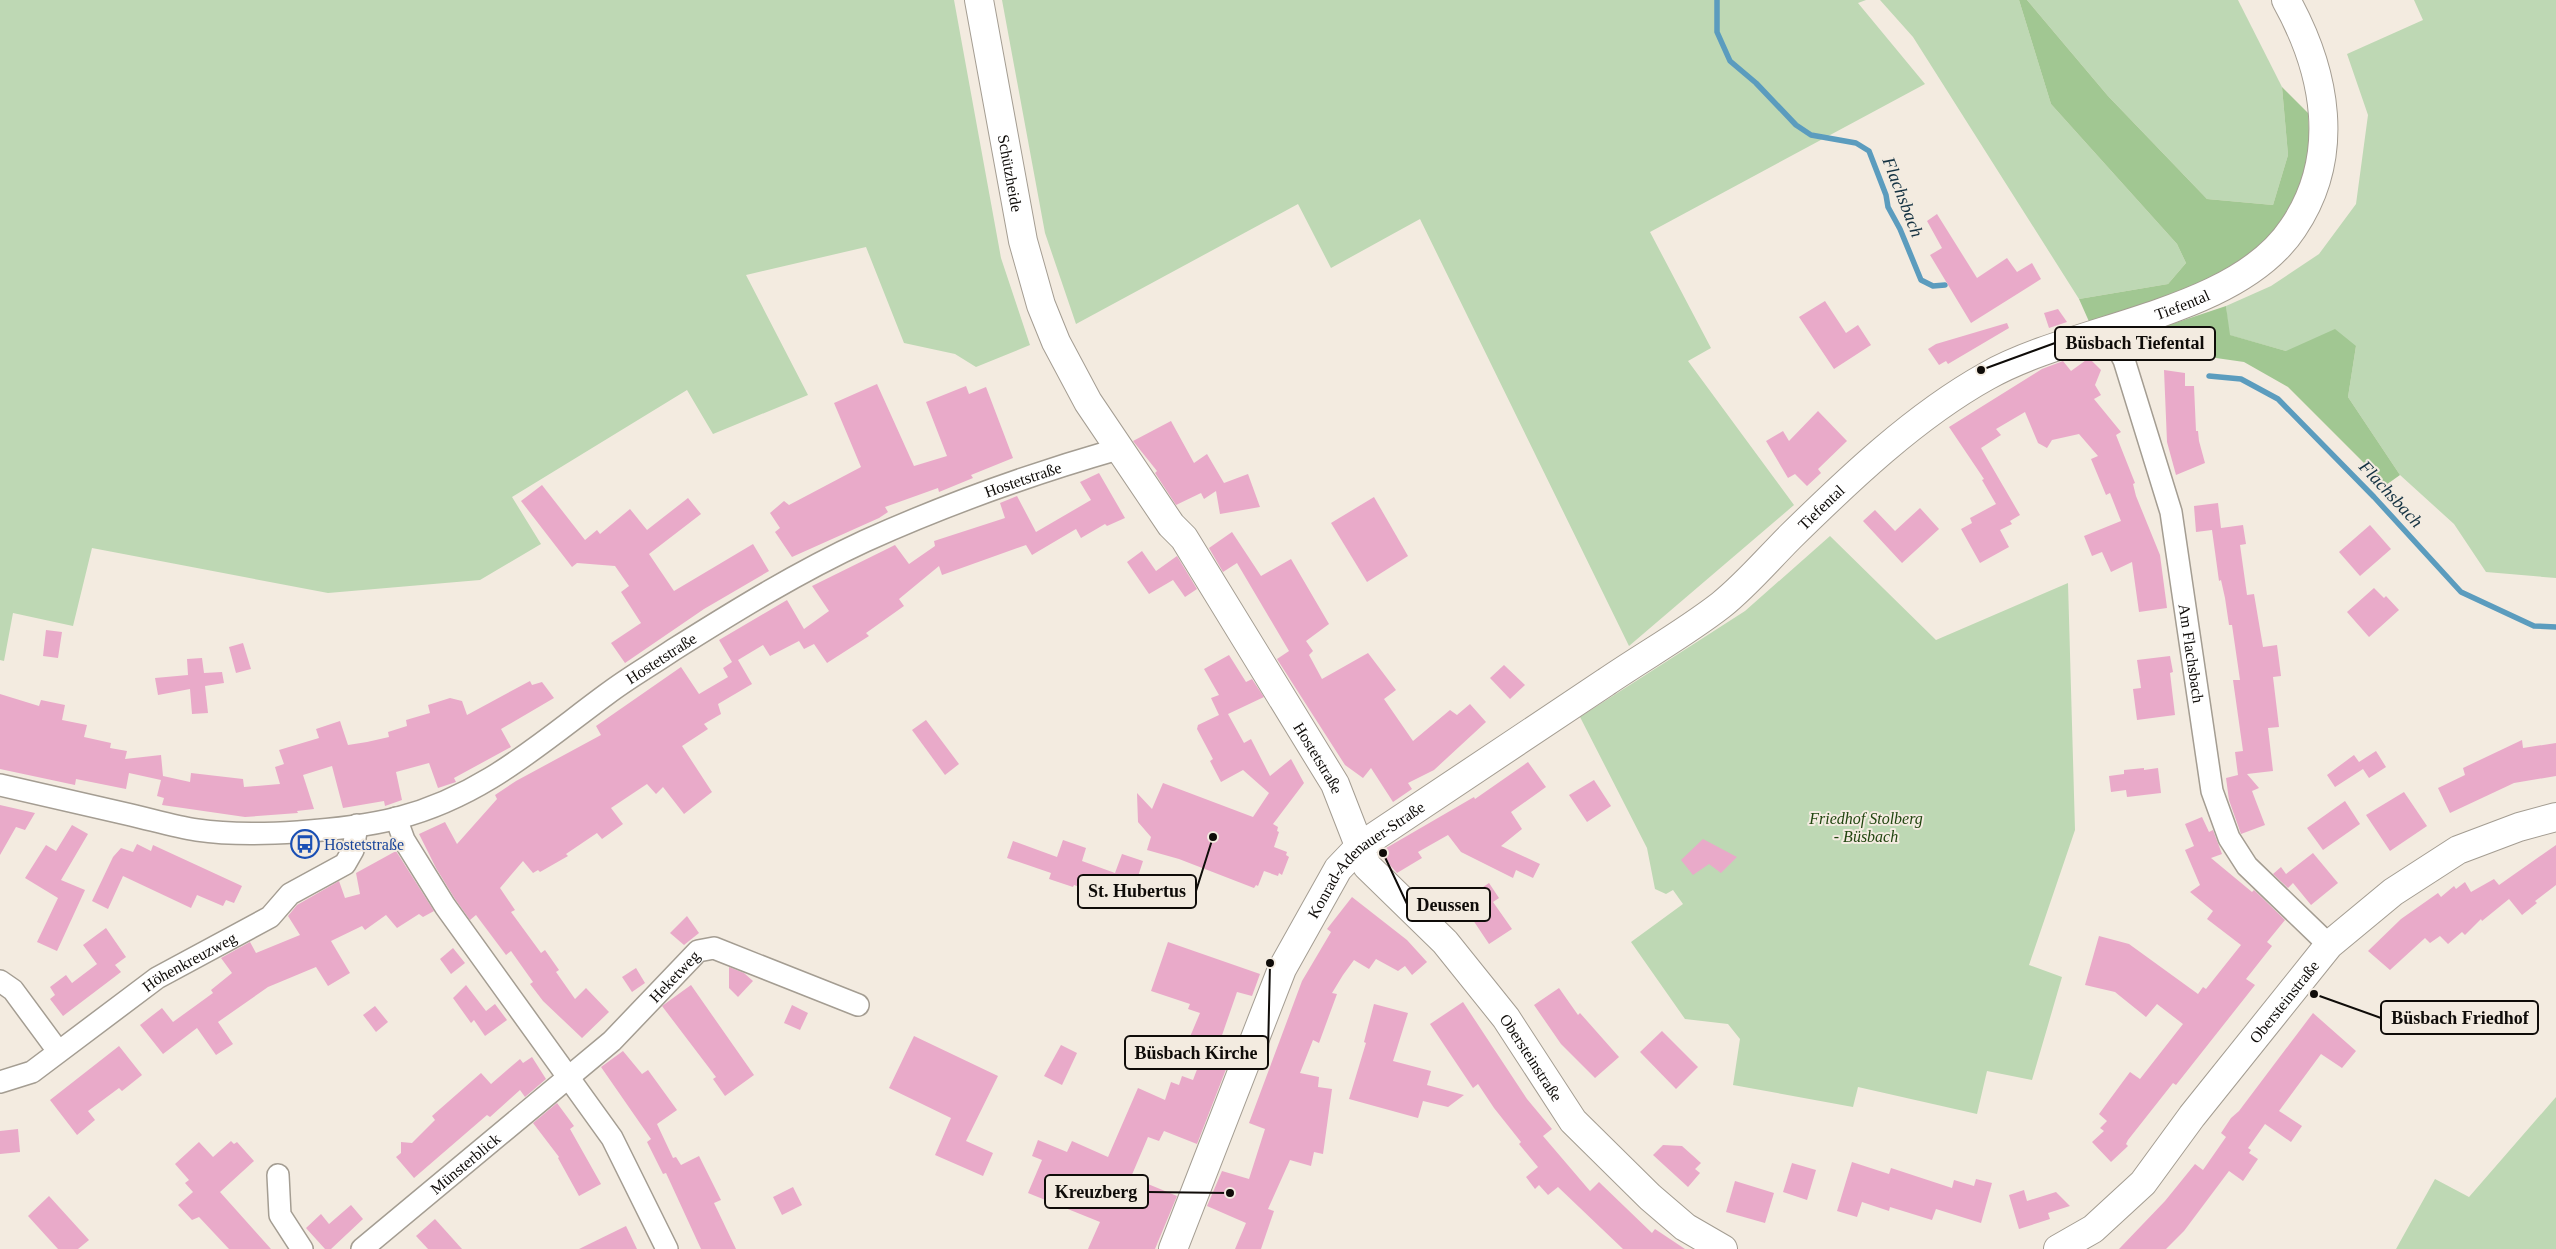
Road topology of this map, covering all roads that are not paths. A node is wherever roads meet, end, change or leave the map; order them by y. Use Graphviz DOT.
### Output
graph roads {
  1 [pos="979,0"];
  2 [pos="2286,0"];
  3 [pos="2108,330"];
  4 [pos="1056,342"];
  5 [pos="1118,449"];
  6 [pos="1722,604"];
  7 [pos="0,785"];
  8 [pos="2556,817"];
  9 [pos="396,818"];
  10 [pos="357,825"];
  11 [pos="1359,847"];
  12 [pos="2329,945"];
  13 [pos="0,980"];
  14 [pos="858,1005"];
  15 [pos="58,1051"];
  16 [pos="568,1076"];
  17 [pos="0,1082"];
  18 [pos="278,1175"];
  19 [pos="302,1249"];
  20 [pos="362,1249"];
  21 [pos="667,1249"];
  22 [pos="1173,1249"];
  23 [pos="1724,1249"];
  24 [pos="2058,1249"];
  1 -- 4 [label="street, Schützheide"];
  2 -- 3 [label="street, Tiefental"];
  3 -- 6 [label="street, Tiefental"];
  3 -- 12 [label="street, Am Flachsbach"];
  4 -- 5 [label="street, Hostetstraße"];
  5 -- 9 [label="street, Hostetstraße"];
  5 -- 11 [label="street, Hostetstraße"];
  6 -- 11 [label="street, Konrad-Adenauer-Straße"];
  7 -- 10 [label="street, Hostetstraße"];
  8 -- 12 [label="street, Obersteinstraße"];
  9 -- 10 [label="street, Hostetstraße"];
  9 -- 16 [label="street"];
  10 -- 15 [label="street, Höhenkreuzweg"];
  11 -- 22 [label="street, Konrad-Adenauer-Straße"];
  11 -- 23 [label="street, Obersteinstraße"];
  12 -- 24 [label="street, Obersteinstraße"];
  13 -- 15 [label="street"];
  14 -- 16 [label="street, Heketweg"];
  15 -- 17 [label="street, Höhenkreuzweg"];
  16 -- 20 [label="street, Münsterblick"];
  16 -- 21 [label="street"];
  18 -- 19 [label="street"];
}
